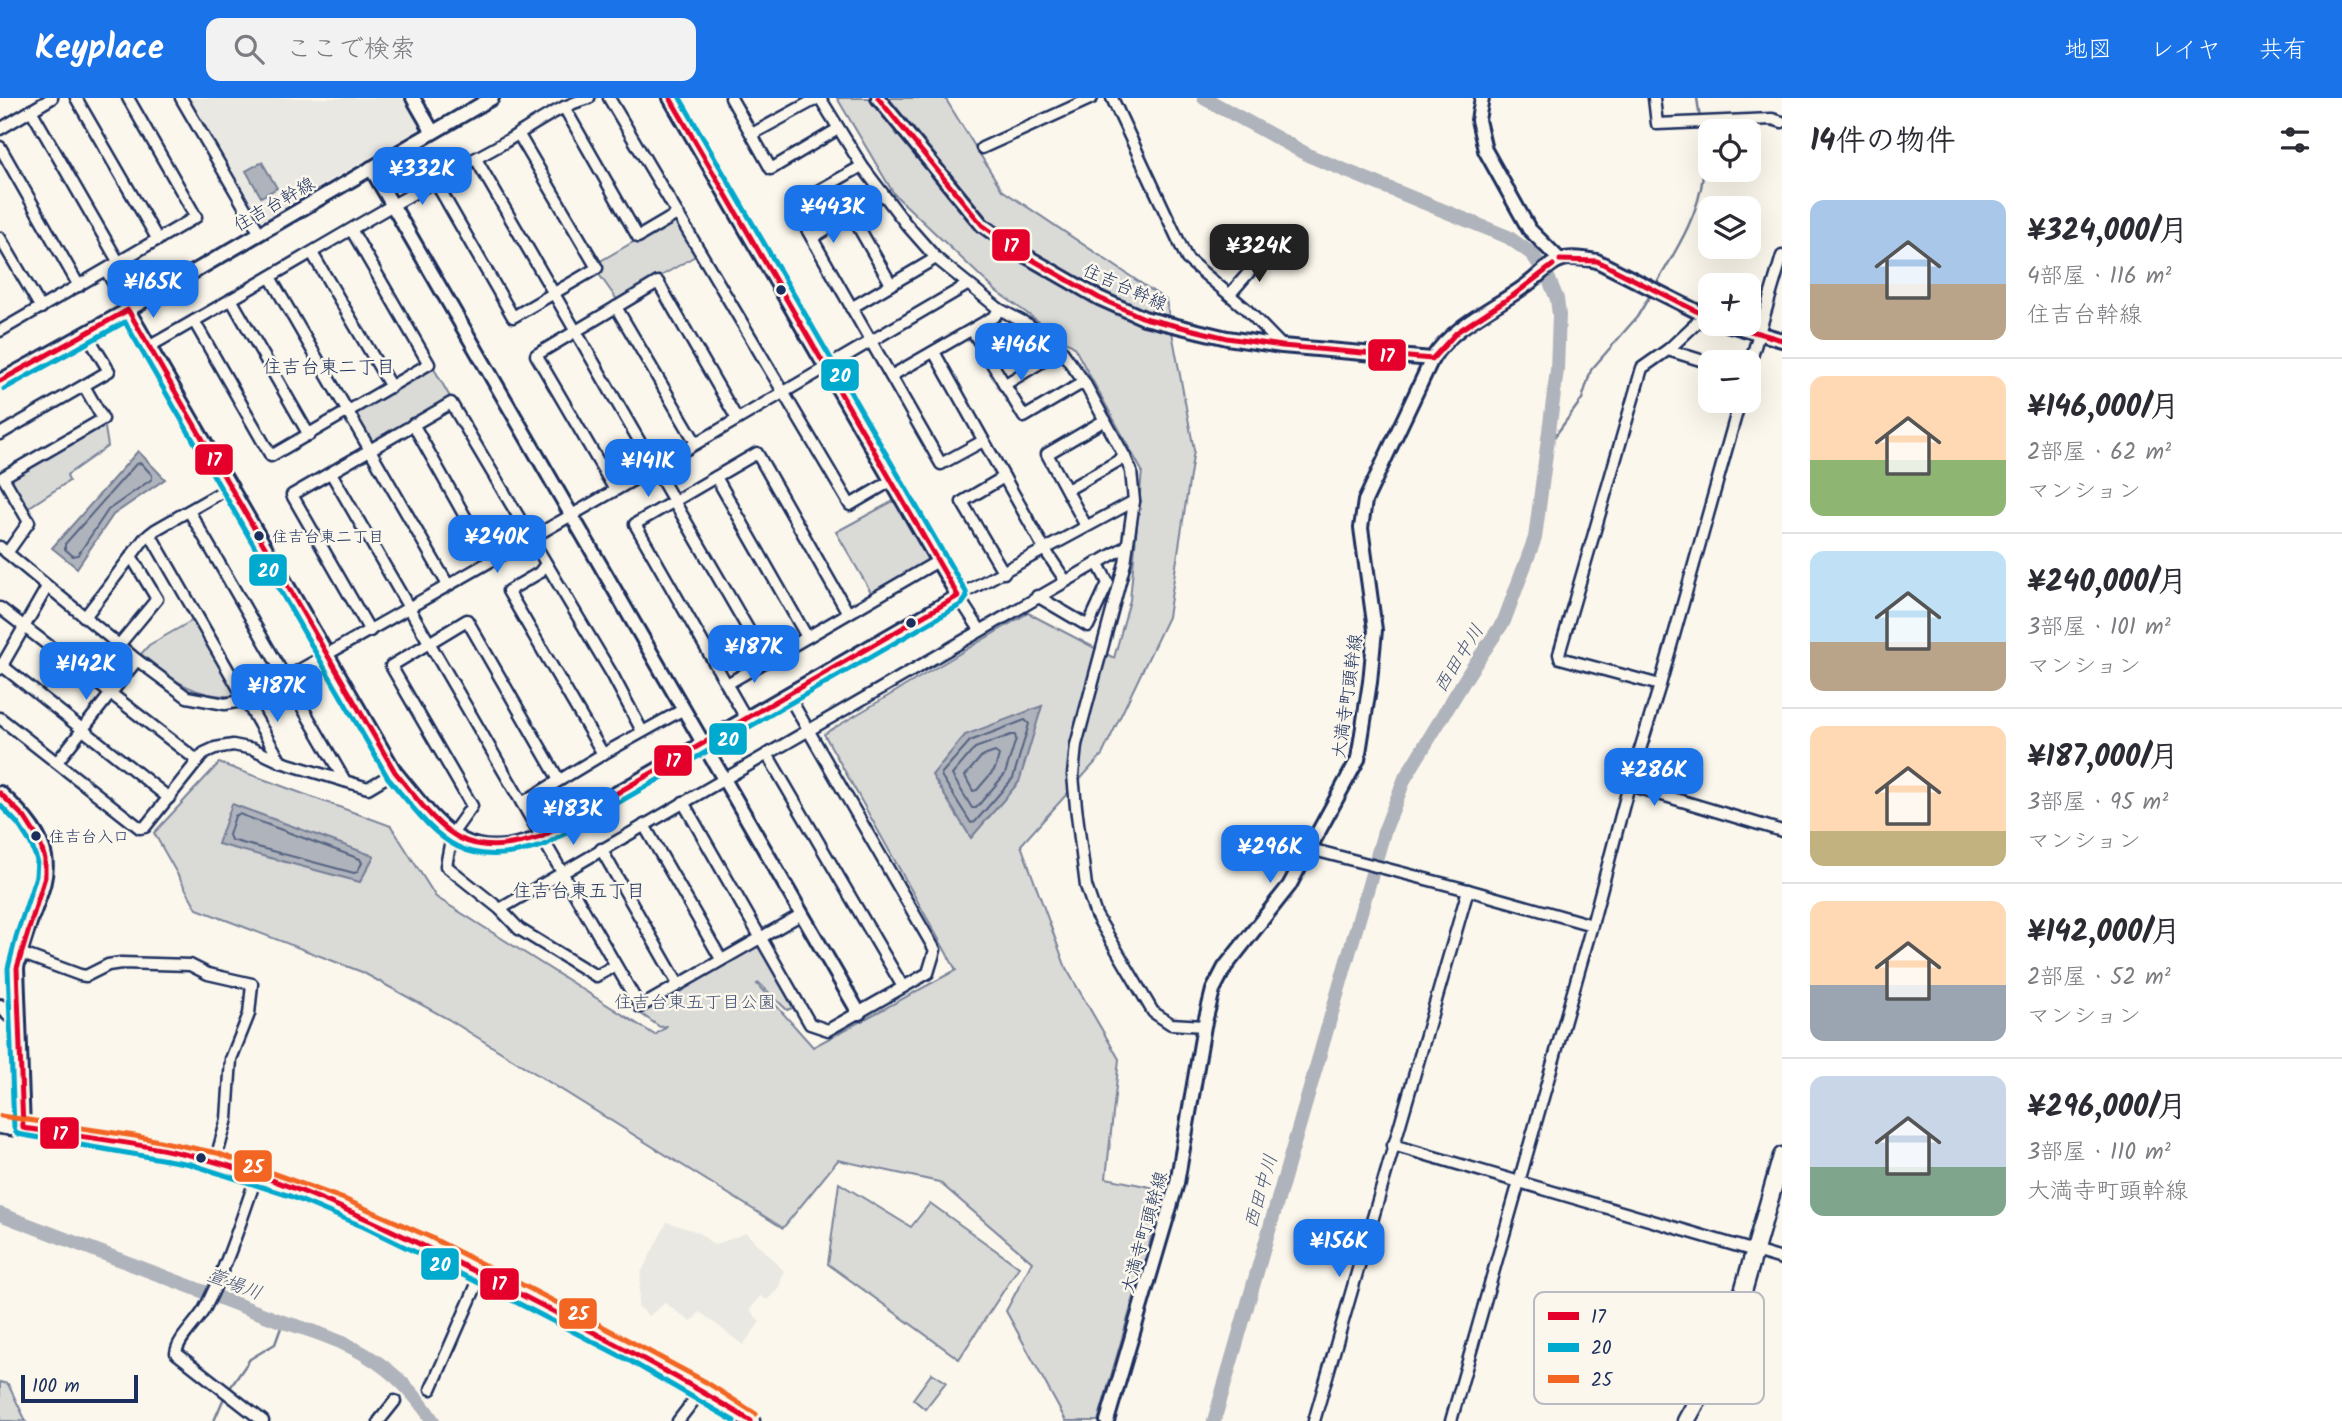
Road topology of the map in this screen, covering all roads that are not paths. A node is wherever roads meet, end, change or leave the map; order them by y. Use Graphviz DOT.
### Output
graph roads {
  1 [pos="52,98"];
  2 [pos="76,98"];
  3 [pos="128,98"];
  4 [pos="181,98"];
  5 [pos="413,98"];
  6 [pos="492,98"];
  7 [pos="589,98"];
  8 [pos="609,98"];
  9 [pos="670,98"];
  10 [pos="819,98"];
  11 [pos="878,98"];
  12 [pos="1092,98"];
  13 [pos="1112,98"];
  14 [pos="1654,98"];
  15 [pos="735,99"];
  16 [pos="1479,99"];
  17 [pos="564,107"];
  18 [pos="31,110"];
  19 [pos="1782,122"];
  20 [pos="0,129"];
  21 [pos="838,129"];
  22 [pos="432,131"];
  23 [pos="752,134"];
  24 [pos="519,135"];
  25 [pos="0,147"];
  26 [pos="982,148"];
  27 [pos="476,159"];
  28 [pos="862,166"];
  29 [pos="371,168"];
  30 [pos="435,181"];
  31 [pos="883,194"];
  32 [pos="393,207"];
  33 [pos="677,214"];
  34 [pos="851,214"];
  35 [pos="352,231"];
  36 [pos="259,232"];
  37 [pos="0,238"];
  38 [pos="812,238"];
  39 [pos="158,240"];
  40 [pos="312,253"];
  41 [pos="1265,254"];
  42 [pos="1782,256"];
  43 [pos="936,258"];
  44 [pos="118,262"];
  45 [pos="1557,262"];
  46 [pos="106,270"];
  47 [pos="270,276"];
  48 [pos="891,284"];
  49 [pos="967,285"];
  50 [pos="79,286"];
  51 [pos="555,294"];
  52 [pos="1230,294"];
  53 [pos="231,299"];
  54 [pos="617,307"];
  55 [pos="41,308"];
  56 [pos="851,308"];
  57 [pos="999,309"];
  58 [pos="128,310"];
  59 [pos="1698,312"];
  60 [pos="194,321"];
  61 [pos="1698,325"];
  62 [pos="1761,327"];
  63 [pos="0,330"];
  64 [pos="972,330"];
  65 [pos="576,331"];
  66 [pos="86,333"];
  67 [pos="1761,335"];
  68 [pos="1782,340"];
  69 [pos="871,342"];
  70 [pos="150,346"];
  71 [pos="1282,346"];
  72 [pos="1061,350"];
  73 [pos="1668,351"];
  74 [pos="934,352"];
  75 [pos="1432,359"];
  76 [pos="1698,360"];
  77 [pos="825,368"];
  78 [pos="891,376"];
  79 [pos="0,382"];
  80 [pos="1084,382"];
  81 [pos="1004,385"];
  82 [pos="84,386"];
  83 [pos="391,387"];
  84 [pos="782,393"];
  85 [pos="348,413"];
  86 [pos="1737,413"];
  87 [pos="737,419"];
  88 [pos="1105,420"];
  89 [pos="413,425"];
  90 [pos="0,433"];
  91 [pos="309,435"];
  92 [pos="983,441"];
  93 [pos="696,443"];
  94 [pos="370,449"];
  95 [pos="1125,457"];
  96 [pos="656,467"];
  97 [pos="331,473"];
  98 [pos="716,477"];
  99 [pos="1003,477"];
  100 [pos="891,481"];
  101 [pos="232,486"];
  102 [pos="615,490"];
  103 [pos="1067,491"];
  104 [pos="675,501"];
  105 [pos="1134,501"];
  106 [pos="189,511"];
  107 [pos="572,515"];
  108 [pos="1086,526"];
  109 [pos="150,534"];
  110 [pos="531,538"];
  111 [pos="1127,546"];
  112 [pos="4,550"];
  113 [pos="1045,550"];
  114 [pos="131,556"];
  115 [pos="491,561"];
  116 [pos="938,561"];
  117 [pos="1097,562"];
  118 [pos="547,564"];
  119 [pos="1004,573"];
  120 [pos="1065,580"];
  121 [pos="448,585"];
  122 [pos="47,587"];
  123 [pos="958,596"];
  124 [pos="1037,596"];
  125 [pos="0,608"];
  126 [pos="409,608"];
  127 [pos="849,613"];
  128 [pos="85,617"];
  129 [pos="24,626"];
  130 [pos="980,630"];
  131 [pos="370,631"];
  132 [pos="807,637"];
  133 [pos="428,642"];
  134 [pos="119,645"];
  135 [pos="328,655"];
  136 [pos="137,660"];
  137 [pos="766,660"];
  138 [pos="1,666"];
  139 [pos="286,679"];
  140 [pos="727,684"];
  141 [pos="1660,685"];
  142 [pos="111,694"];
  143 [pos="789,695"];
  144 [pos="247,701"];
  145 [pos="684,709"];
  146 [pos="0,718"];
  147 [pos="747,720"];
  148 [pos="84,730"];
  149 [pos="808,731"];
  150 [pos="642,732"];
  151 [pos="703,744"];
  152 [pos="603,754"];
  153 [pos="767,754"];
  154 [pos="198,761"];
  155 [pos="57,762"];
  156 [pos="281,762"];
  157 [pos="395,772"];
  158 [pos="724,778"];
  159 [pos="559,780"];
  160 [pos="345,781"];
  161 [pos="1629,785"];
  162 [pos="0,793"];
  163 [pos="169,798"];
  164 [pos="684,802"];
  165 [pos="522,803"];
  166 [pos="644,825"];
  167 [pos="1782,831"];
  168 [pos="452,834"];
  169 [pos="541,838"];
  170 [pos="601,849"];
  171 [pos="1310,849"];
  172 [pos="561,872"];
  173 [pos="1468,890"];
  174 [pos="500,909"];
  175 [pos="802,914"];
  176 [pos="1592,926"];
  177 [pos="761,938"];
  178 [pos="20,953"];
  179 [pos="721,959"];
  180 [pos="615,966"];
  181 [pos="678,984"];
  182 [pos="903,987"];
  183 [pos="0,1006"];
  184 [pos="859,1013"];
  185 [pos="18,1023"];
  186 [pos="1204,1026"];
  187 [pos="0,1125"];
  188 [pos="23,1128"];
  189 [pos="1393,1145"];
  190 [pos="1782,1156"];
  191 [pos="215,1161"];
  192 [pos="257,1175"];
  193 [pos="1518,1182"];
  194 [pos="1755,1251"];
  195 [pos="1782,1259"];
  196 [pos="481,1275"];
  197 [pos="1743,1292"];
  198 [pos="431,1388"];
  199 [pos="702,1390"];
  200 [pos="395,1401"];
  201 [pos="1695,1404"];
  202 [pos="263,1421"];
  203 [pos="379,1421"];
  204 [pos="678,1421"];
  205 [pos="751,1421"];
  206 [pos="1107,1421"];
  207 [pos="1314,1421"];
  208 [pos="1451,1421"];
  209 [pos="1686,1421"];
  1 -- 18 [label="street"];
  2 -- 39 [label="street"];
  3 -- 39 [label="street"];
  4 -- 36 [label="street"];
  5 -- 22 [label="street"];
  6 -- 22 [label="street, 住吉台幹線"];
  7 -- 17 [label="street"];
  8 -- 33 [label="street"];
  9 -- 77 [label="street"];
  10 -- 21 [label="street"];
  10 -- 23 [label="street"];
  11 -- 71 [label="street, 住吉台幹線"];
  12 -- 26 [label="street"];
  13 -- 52 [label="street"];
  14 -- 19 [label="street"];
  15 -- 23 [label="street"];
  16 -- 45 [label="street"];
  17 -- 24 [label="street"];
  17 -- 33 [label="street"];
  18 -- 20 [label="street"];
  18 -- 44 [label="street"];
  21 -- 23 [label="street"];
  21 -- 28 [label="street"];
  22 -- 29 [label="street, 住吉台幹線"];
  24 -- 27 [label="street"];
  24 -- 51 [label="street"];
  25 -- 50 [label="street"];
  27 -- 30 [label="street"];
  27 -- 51 [label="street"];
  28 -- 31 [label="street"];
  28 -- 38 [label="street"];
  29 -- 32 [label="street"];
  29 -- 36 [label="street, 住吉台幹線"];
  30 -- 32 [label="street"];
  30 -- 51 [label="street"];
  31 -- 34 [label="street"];
  31 -- 43 [label="street"];
  32 -- 35 [label="street"];
  32 -- 107 [label="street"];
  33 -- 84 [label="street"];
  34 -- 38 [label="street"];
  34 -- 48 [label="street"];
  35 -- 40 [label="street"];
  35 -- 83 [label="street"];
  36 -- 58 [label="street, 住吉台幹線"];
  37 -- 55 [label="street"];
  38 -- 56 [label="street"];
  39 -- 44 [label="street"];
  40 -- 47 [label="street"];
  40 -- 83 [label="street"];
  41 -- 52 [label="street"];
  42 -- 62 [label="street"];
  43 -- 48 [label="street"];
  43 -- 49 [label="street"];
  44 -- 46 [label="street"];
  45 -- 59 [label="street"];
  45 -- 75 [label="street, 大満寺町頭幹線"];
  46 -- 50 [label="street"];
  46 -- 58 [label="street"];
  47 -- 53 [label="street"];
  47 -- 85 [label="street"];
  48 -- 56 [label="street"];
  49 -- 57 [label="street"];
  49 -- 69 [label="street"];
  50 -- 55 [label="street"];
  51 -- 65 [label="street"];
  52 -- 71 [label="street"];
  53 -- 60 [label="street"];
  53 -- 91 [label="street"];
  54 -- 65 [label="street"];
  54 -- 87 [label="street"];
  54 -- 93 [label="street"];
  55 -- 63 [label="street"];
  56 -- 69 [label="street"];
  57 -- 64 [label="street"];
  57 -- 72 [label="street"];
  58 -- 66 [label="street, 住吉台幹線"];
  58 -- 70 [label="street"];
  60 -- 70 [label="street"];
  60 -- 91 [label="street"];
  61 -- 73 [label="street"];
  64 -- 74 [label="street"];
  64 -- 81 [label="street"];
  65 -- 96 [label="street"];
  65 -- 102 [label="street"];
  66 -- 79 [label="street, 住吉台幹線"];
  66 -- 82 [label="street"];
  67 -- 68 [label="street"];
  69 -- 77 [label="street"];
  69 -- 78 [label="street"];
  70 -- 101 [label="street"];
  71 -- 75 [label="street, 住吉台幹線"];
  72 -- 80 [label="street"];
  72 -- 81 [label="street"];
  73 -- 76 [label="street"];
  73 -- 141 [label="street"];
  74 -- 78 [label="street"];
  74 -- 92 [label="street"];
  75 -- 171 [label="street, 大満寺町頭幹線"];
  77 -- 84 [label="street"];
  77 -- 100 [label="street"];
  78 -- 92 [label="street"];
  80 -- 81 [label="street"];
  80 -- 88 [label="street"];
  82 -- 90 [label="street"];
  82 -- 112 [label="street"];
  83 -- 85 [label="street"];
  84 -- 87 [label="street"];
  84 -- 100 [label="street"];
  85 -- 91 [label="street"];
  85 -- 94 [label="street"];
  86 -- 141 [label="street"];
  87 -- 93 [label="street"];
  88 -- 95 [label="street"];
  88 -- 103 [label="street"];
  89 -- 94 [label="street"];
  89 -- 110 [label="street"];
  89 -- 115 [label="street"];
  92 -- 99 [label="street"];
  93 -- 96 [label="street"];
  94 -- 97 [label="street"];
  94 -- 121 [label="street"];
  95 -- 103 [label="street"];
  95 -- 105 [label="street"];
  96 -- 102 [label="street"];
  96 -- 104 [label="street"];
  97 -- 126 [label="street"];
  97 -- 131 [label="street"];
  98 -- 104 [label="street"];
  98 -- 127 [label="street"];
  98 -- 132 [label="street"];
  99 -- 113 [label="street"];
  99 -- 119 [label="street"];
  100 -- 116 [label="street"];
  101 -- 106 [label="street"];
  101 -- 135 [label="street"];
  102 -- 107 [label="street"];
  103 -- 108 [label="street"];
  104 -- 137 [label="street"];
  104 -- 140 [label="street"];
  105 -- 108 [label="street"];
  105 -- 111 [label="street"];
  106 -- 109 [label="street"];
  106 -- 139 [label="street"];
  107 -- 110 [label="street"];
  107 -- 145 [label="street"];
  108 -- 113 [label="street"];
  109 -- 114 [label="street"];
  109 -- 144 [label="street"];
  110 -- 115 [label="street"];
  110 -- 118 [label="street"];
  111 -- 117 [label="street"];
  111 -- 186 [label="street"];
  112 -- 122 [label="street"];
  113 -- 119 [label="street"];
  113 -- 120 [label="street"];
  114 -- 128 [label="street"];
  114 -- 134 [label="street"];
  115 -- 121 [label="street"];
  116 -- 123 [label="street"];
  116 -- 127 [label="street"];
  117 -- 120 [label="street"];
  117 -- 124 [label="street"];
  118 -- 150 [label="street"];
  118 -- 152 [label="street"];
  119 -- 123 [label="street"];
  120 -- 124 [label="street"];
  121 -- 126 [label="street"];
  122 -- 128 [label="street"];
  122 -- 129 [label="street"];
  123 -- 130 [label="street"];
  123 -- 143 [label="street"];
  124 -- 130 [label="street"];
  125 -- 129 [label="street"];
  126 -- 131 [label="street"];
  126 -- 133 [label="street"];
  127 -- 132 [label="street"];
  128 -- 134 [label="street"];
  129 -- 138 [label="street"];
  129 -- 142 [label="street"];
  130 -- 149 [label="street"];
  131 -- 135 [label="street"];
  132 -- 137 [label="street"];
  133 -- 159 [label="street"];
  133 -- 165 [label="street"];
  133 -- 168 [label="street"];
  134 -- 136 [label="street"];
  135 -- 139 [label="street"];
  135 -- 157 [label="street"];
  136 -- 142 [label="street"];
  136 -- 144 [label="street"];
  137 -- 140 [label="street"];
  138 -- 148 [label="street"];
  139 -- 144 [label="street"];
  139 -- 160 [label="street"];
  140 -- 147 [label="street"];
  141 -- 161 [label="street"];
  142 -- 148 [label="street"];
  142 -- 154 [label="street"];
  143 -- 147 [label="street"];
  143 -- 149 [label="street"];
  144 -- 156 [label="street"];
  145 -- 150 [label="street"];
  145 -- 151 [label="street"];
  146 -- 155 [label="street"];
  147 -- 151 [label="street"];
  148 -- 155 [label="street"];
  148 -- 163 [label="street"];
  149 -- 153 [label="street"];
  149 -- 182 [label="street"];
  150 -- 152 [label="street"];
  151 -- 158 [label="street"];
  151 -- 169 [label="street"];
  152 -- 159 [label="street"];
  153 -- 158 [label="street"];
  153 -- 182 [label="street"];
  154 -- 156 [label="street"];
  154 -- 163 [label="street"];
  155 -- 163 [label="street"];
  156 -- 160 [label="street"];
  157 -- 160 [label="street"];
  157 -- 168 [label="street"];
  158 -- 164 [label="street"];
  158 -- 175 [label="street"];
  159 -- 165 [label="street"];
  161 -- 167 [label="street"];
  161 -- 176 [label="street"];
  162 -- 178 [label="street"];
  164 -- 166 [label="street"];
  164 -- 177 [label="street"];
  165 -- 169 [label="street"];
  166 -- 170 [label="street"];
  166 -- 179 [label="street"];
  168 -- 169 [label="street"];
  168 -- 174 [label="street"];
  169 -- 172 [label="street"];
  170 -- 172 [label="street"];
  170 -- 181 [label="street"];
  171 -- 173 [label="street"];
  171 -- 186 [label="street, 大満寺町頭幹線"];
  172 -- 174 [label="street"];
  172 -- 180 [label="street"];
  173 -- 176 [label="street"];
  173 -- 189 [label="street"];
  174 -- 180 [label="street"];
  175 -- 177 [label="street"];
  175 -- 184 [label="street"];
  176 -- 193 [label="street"];
  177 -- 179 [label="street"];
  177 -- 184 [label="street"];
  178 -- 185 [label="street"];
  178 -- 191 [label="street"];
  179 -- 181 [label="street"];
  180 -- 181 [label="street"];
  182 -- 184 [label="street"];
  183 -- 185 [label="street"];
  185 -- 188 [label="street"];
  186 -- 206 [label="street, 大満寺町頭幹線"];
  187 -- 188 [label="highway"];
  188 -- 191 [label="highway"];
  189 -- 193 [label="street"];
  189 -- 207 [label="street"];
  190 -- 194 [label="highway"];
  191 -- 192 [label="highway"];
  192 -- 196 [label="highway"];
  192 -- 202 [label="street"];
  193 -- 194 [label="street"];
  193 -- 208 [label="street"];
  194 -- 195 [label="street"];
  194 -- 197 [label="highway"];
  196 -- 198 [label="street"];
  196 -- 199 [label="highway"];
  199 -- 204 [label="street"];
  199 -- 205 [label="highway"];
  200 -- 203 [label="street"];
  201 -- 209 [label="highway"];
}
